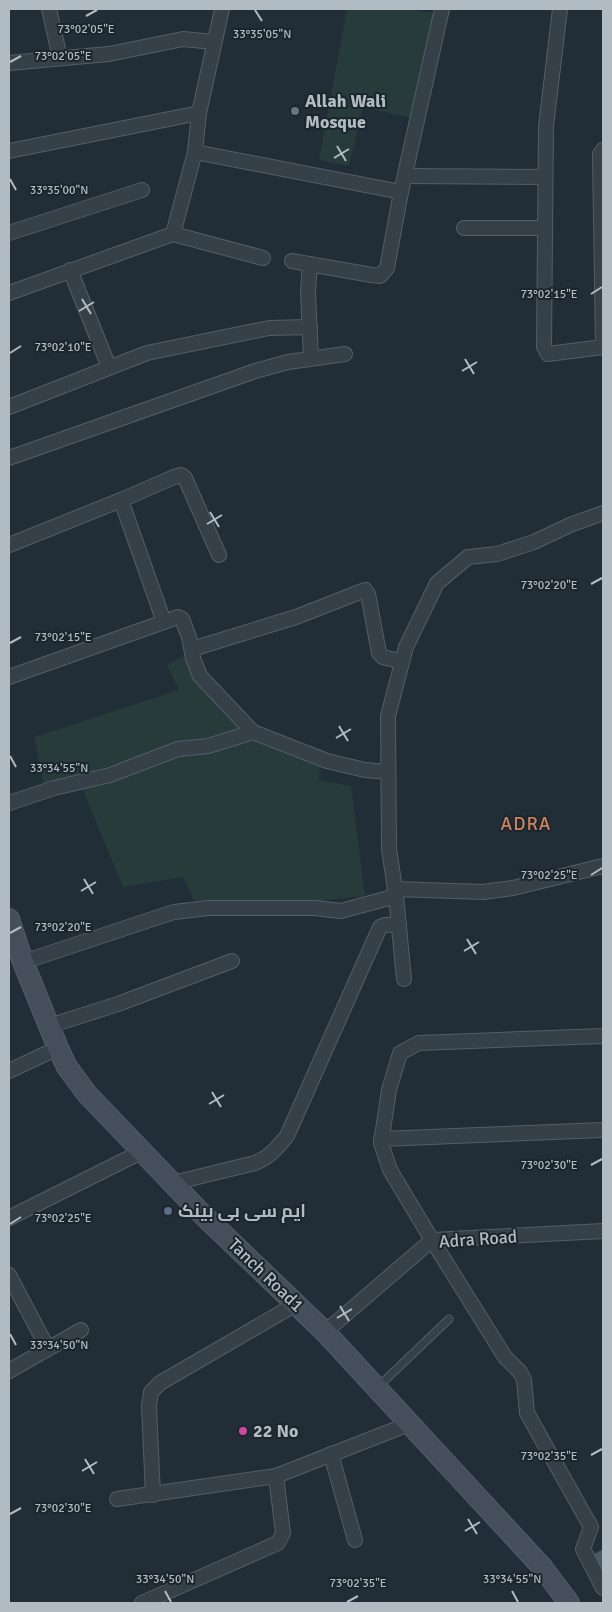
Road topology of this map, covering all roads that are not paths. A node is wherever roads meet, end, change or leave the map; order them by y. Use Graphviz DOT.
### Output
graph roads {
  1 [pos="49,9"];
  2 [pos="222,9"];
  3 [pos="440,9"];
  4 [pos="560,9"];
  5 [pos="214,42"];
  6 [pos="60,58"];
  7 [pos="9,63"];
  8 [pos="199,113"];
  9 [pos="603,150"];
  10 [pos="9,151"];
  11 [pos="195,152"];
  12 [pos="405,176"];
  13 [pos="545,177"];
  14 [pos="142,190"];
  15 [pos="401,192"];
  16 [pos="464,228"];
  17 [pos="545,228"];
  18 [pos="9,233"];
  19 [pos="173,234"];
  20 [pos="263,258"];
  21 [pos="292,261"];
  22 [pos="310,264"];
  23 [pos="70,270"];
  24 [pos="9,292"];
  25 [pos="310,327"];
  26 [pos="603,347"];
  27 [pos="345,354"];
  28 [pos="311,358"];
  29 [pos="110,367"];
  30 [pos="9,406"];
  31 [pos="9,458"];
  32 [pos="121,500"];
  33 [pos="603,513"];
  34 [pos="9,545"];
  35 [pos="219,555"];
  36 [pos="164,622"];
  37 [pos="192,649"];
  38 [pos="402,662"];
  39 [pos="9,677"];
  40 [pos="253,732"];
  41 [pos="387,772"];
  42 [pos="9,804"];
  43 [pos="603,866"];
  44 [pos="396,892"];
  45 [pos="399,924"];
  46 [pos="10,925"];
  47 [pos="232,961"];
  48 [pos="23,962"];
  49 [pos="404,979"];
  50 [pos="49,1026"];
  51 [pos="603,1036"];
  52 [pos="58,1048"];
  53 [pos="9,1071"];
  54 [pos="603,1130"];
  55 [pos="381,1139"];
  56 [pos="143,1151"];
  57 [pos="173,1183"];
  58 [pos="9,1218"];
  59 [pos="603,1231"];
  60 [pos="432,1240"];
  61 [pos="11,1285"];
  62 [pos="296,1304"];
  63 [pos="449,1319"];
  64 [pos="81,1330"];
  65 [pos="325,1332"];
  66 [pos="48,1349"];
  67 [pos="9,1371"];
  68 [pos="376,1388"];
  69 [pos="409,1424"];
  70 [pos="331,1454"];
  71 [pos="276,1476"];
  72 [pos="153,1495"];
  73 [pos="117,1499"];
  74 [pos="355,1540"];
  75 [pos="603,1588"];
  76 [pos="142,1603"];
  77 [pos="569,1603"];
  1 -- 6 [label="street"];
  2 -- 5 [label="street"];
  3 -- 12 [label="street"];
  4 -- 13 [label="street"];
  5 -- 6 [label="street"];
  5 -- 8 [label="street"];
  6 -- 7 [label="street"];
  8 -- 10 [label="street"];
  8 -- 11 [label="street"];
  9 -- 26 [label="street"];
  11 -- 15 [label="street"];
  11 -- 19 [label="street"];
  12 -- 13 [label="street"];
  12 -- 15 [label="street"];
  13 -- 17 [label="street"];
  14 -- 18 [label="street"];
  15 -- 22 [label="street"];
  16 -- 17 [label="street"];
  17 -- 26 [label="street"];
  19 -- 20 [label="street"];
  19 -- 23 [label="street"];
  21 -- 22 [label="street"];
  22 -- 25 [label="street"];
  23 -- 24 [label="street"];
  23 -- 29 [label="street"];
  25 -- 28 [label="street"];
  25 -- 29 [label="street"];
  27 -- 28 [label="street"];
  28 -- 31 [label="street"];
  29 -- 30 [label="street"];
  32 -- 34 [label="street"];
  32 -- 35 [label="street"];
  32 -- 36 [label="street"];
  33 -- 38 [label="street"];
  36 -- 37 [label="street"];
  36 -- 39 [label="street"];
  37 -- 38 [label="street"];
  37 -- 40 [label="street"];
  38 -- 41 [label="street"];
  40 -- 41 [label="street"];
  40 -- 42 [label="street"];
  41 -- 44 [label="street"];
  43 -- 44 [label="street"];
  44 -- 45 [label="street"];
  44 -- 48 [label="street"];
  45 -- 49 [label="street"];
  45 -- 57 [label="street"];
  46 -- 48 [label="street, Tanch Road1"];
  47 -- 50 [label="street"];
  48 -- 50 [label="street, Tanch Road1"];
  50 -- 52 [label="street, Tanch Road1"];
  51 -- 55 [label="street"];
  52 -- 53 [label="street"];
  52 -- 56 [label="street, Tanch Road1"];
  54 -- 55 [label="street"];
  55 -- 60 [label="street"];
  56 -- 57 [label="street, Tanch Road1"];
  56 -- 58 [label="street"];
  57 -- 62 [label="street, Tanch Road1"];
  59 -- 60 [label="street, Adra Road"];
  60 -- 65 [label="street, Adra Road"];
  60 -- 75 [label="street"];
  61 -- 66 [label="street"];
  62 -- 65 [label="street, Tanch Road1"];
  62 -- 72 [label="street"];
  63 -- 68 [label="lane"];
  64 -- 66 [label="street"];
  65 -- 68 [label="street, Tanch Road1"];
  66 -- 67 [label="street"];
  68 -- 69 [label="street, Tanch Road1"];
  69 -- 70 [label="street"];
  69 -- 77 [label="street, Tanch Road1"];
  70 -- 71 [label="street"];
  70 -- 74 [label="street"];
  71 -- 72 [label="street"];
  71 -- 76 [label="street"];
  72 -- 73 [label="street"];
}
